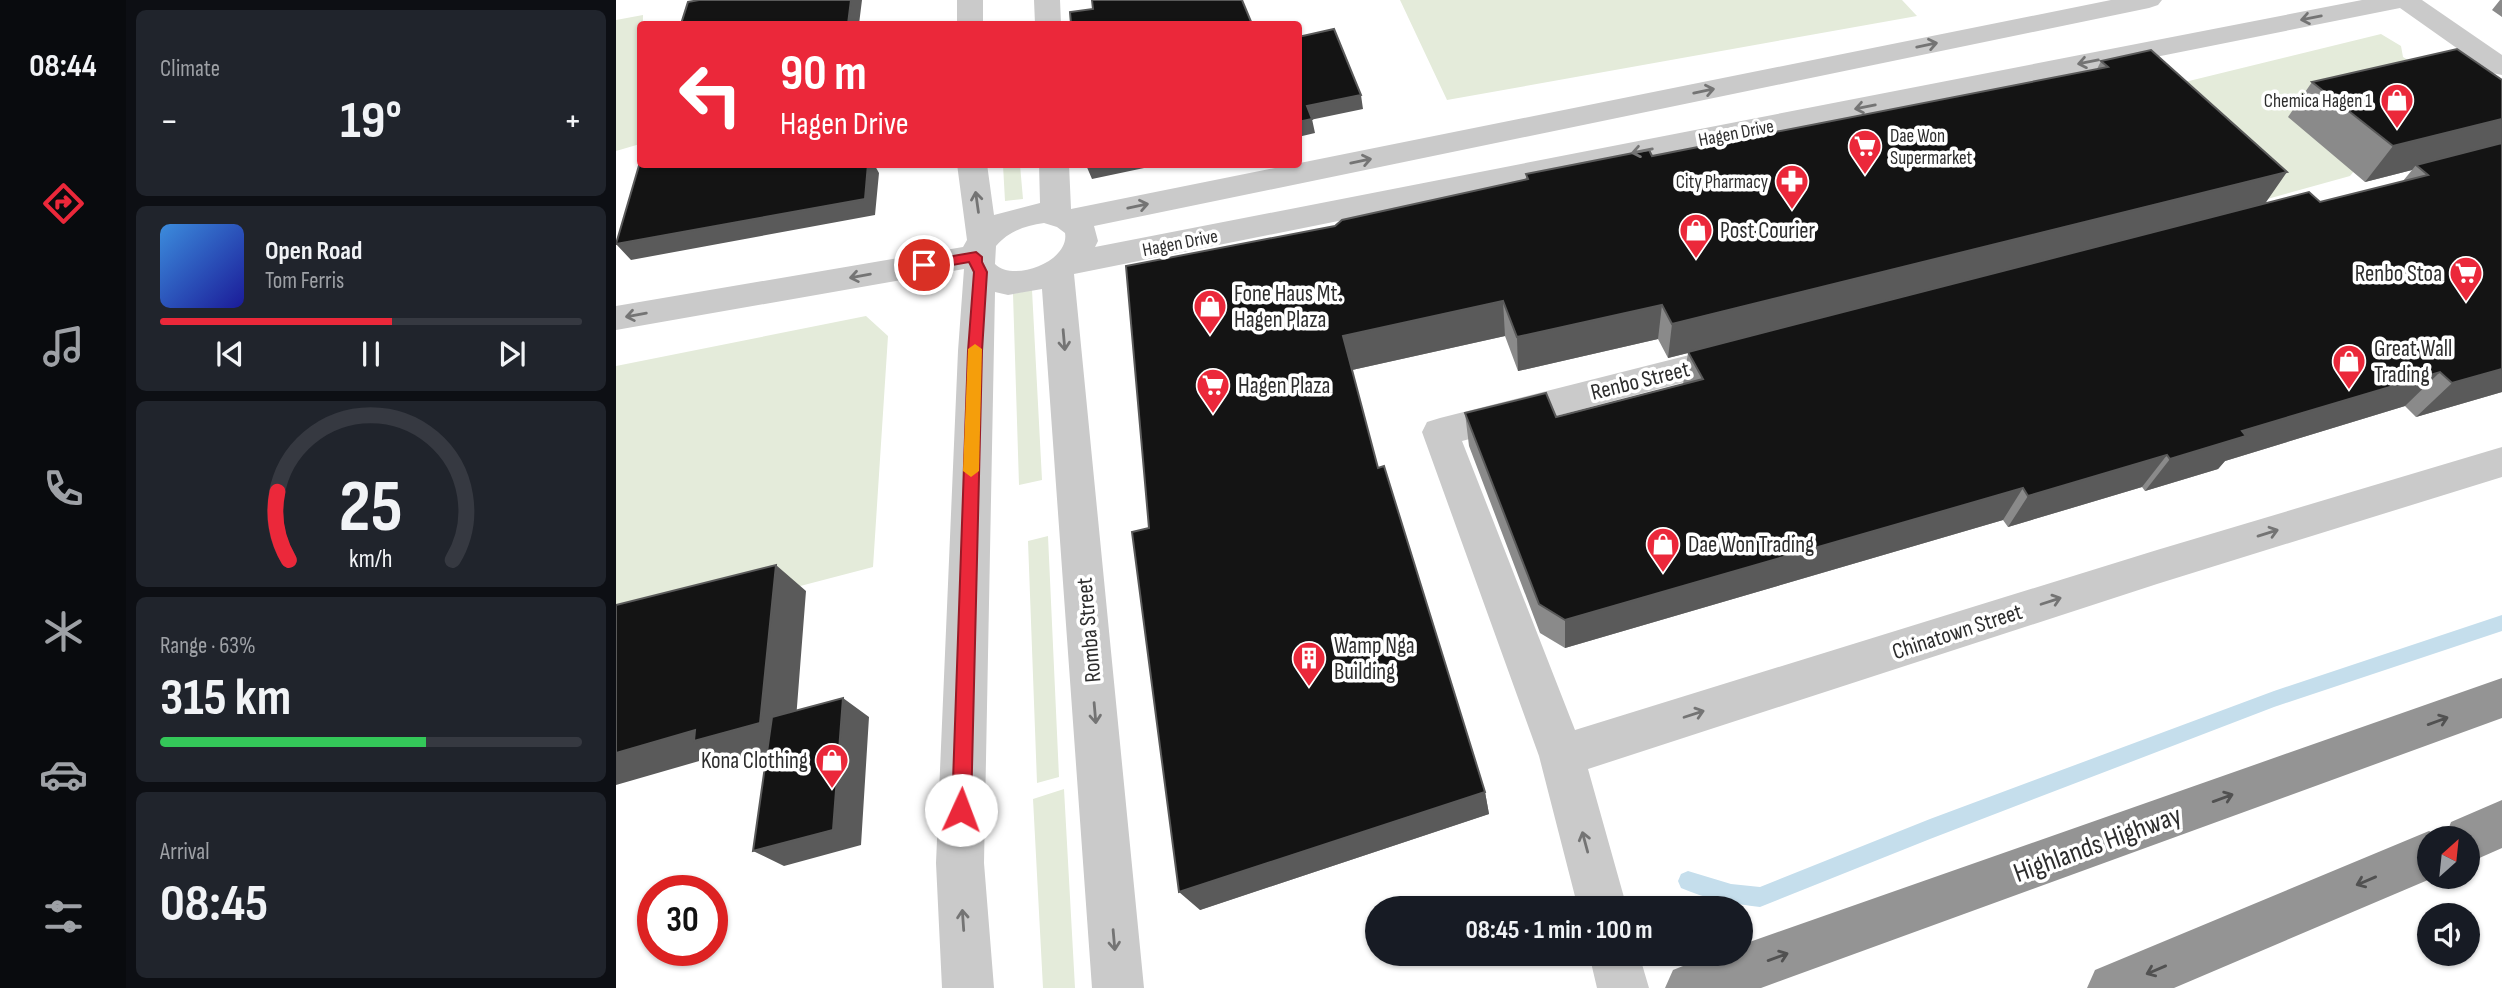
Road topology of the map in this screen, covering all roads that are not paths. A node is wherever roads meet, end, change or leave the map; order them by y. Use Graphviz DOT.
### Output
graph roads {
  1 [pos="970,0"];
  2 [pos="1047,0"];
  3 [pos="2149,0"];
  4 [pos="2403,0"];
  5 [pos="970,21"];
  6 [pos="1048,21"];
  7 [pos="2502,67"];
  8 [pos="972,168"];
  9 [pos="1055,168"];
  10 [pos="1064,217"];
  11 [pos="979,256"];
  12 [pos="1064,267"];
  13 [pos="616,318"];
  14 [pos="1763,349"];
  15 [pos="2502,462"];
  16 [pos="2502,698"];
  17 [pos="1562,756"];
  18 [pos="2502,824"];
  19 [pos="2480,834"];
  20 [pos="2417,860"];
  21 [pos="1599,896"];
  22 [pos="1617,966"];
  23 [pos="968,988"];
  24 [pos="1118,988"];
  25 [pos="1623,988"];
  26 [pos="1691,988"];
  27 [pos="2113,988"];
  1 -- 5 [label="street"];
  2 -- 6 [label="street"];
  10 -- 3 [label="street, Hagen Drive, one-way"];
  4 -- 7 [label="street"];
  4 -- 12 [label="street, Hagen Drive, one-way"];
  11 -- 8 [label="street, one-way"];
  9 -- 10 [label="street"];
  10 -- 11 [label="street"];
  10 -- 12 [label="street"];
  11 -- 12 [label="street"];
  11 -- 13 [label="street, one-way"];
  23 -- 11 [label="street, one-way"];
  12 -- 24 [label="street, Romba Street, one-way"];
  14 -- 17 [label="street, Renbo Street"];
  17 -- 15 [label="street, Chinatown Street, one-way"];
  26 -- 16 [label="highway, Highlands Highway, one-way"];
  21 -- 17 [label="street, one-way"];
  18 -- 19 [label="highway"];
  20 -- 27 [label="highway, one-way"];
  22 -- 25 [label="street"];
}
